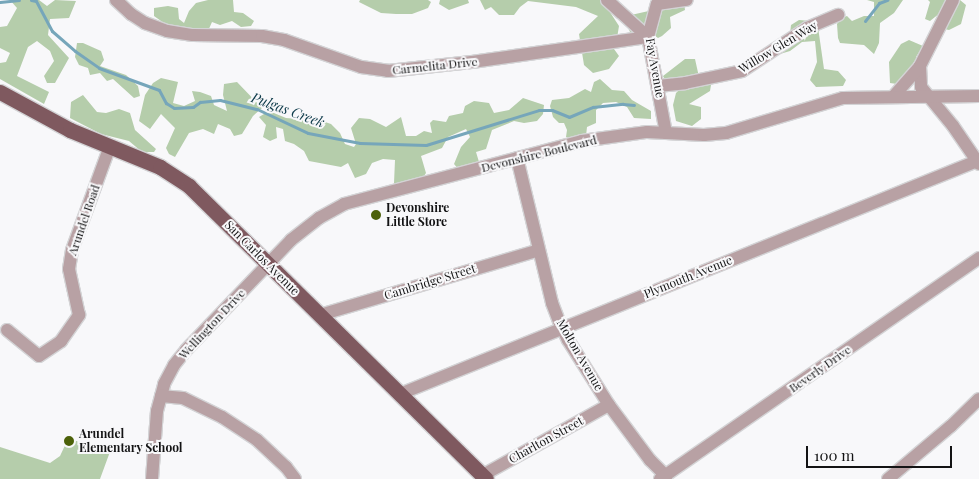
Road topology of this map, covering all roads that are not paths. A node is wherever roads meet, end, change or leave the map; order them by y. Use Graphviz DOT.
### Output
graph roads {
  1 [pos="116,0"];
  2 [pos="607,0"];
  3 [pos="686,0"];
  4 [pos="953,0"];
  5 [pos="838,15"];
  6 [pos="648,37"];
  7 [pos="920,66"];
  8 [pos="658,86"];
  9 [pos="0,92"];
  10 [pos="979,96"];
  11 [pos="894,97"];
  12 [pos="931,98"];
  13 [pos="666,133"];
  14 [pos="110,146"];
  15 [pos="517,158"];
  16 [pos="978,162"];
  17 [pos="539,250"];
  18 [pos="979,258"];
  19 [pos="270,264"];
  20 [pos="320,315"];
  21 [pos="562,328"];
  22 [pos="7,330"];
  23 [pos="400,394"];
  24 [pos="161,396"];
  25 [pos="979,399"];
  26 [pos="609,405"];
  27 [pos="484,477"];
  28 [pos="663,477"];
  29 [pos="152,479"];
  30 [pos="295,479"];
  31 [pos="888,479"];
  1 -- 6 [label="street, Carmelita Drive"];
  2 -- 6 [label="street"];
  3 -- 6 [label="street, Fay Avenue"];
  4 -- 7 [label="street"];
  5 -- 8 [label="street, Willow Glen Way"];
  6 -- 8 [label="street, Fay Avenue"];
  7 -- 11 [label="street"];
  7 -- 12 [label="street"];
  8 -- 13 [label="street, Fay Avenue"];
  9 -- 14 [label="main road, San Carlos Avenue"];
  10 -- 12 [label="street, Devonshire Boulevard"];
  11 -- 12 [label="street, Devonshire Boulevard"];
  11 -- 13 [label="street, Devonshire Boulevard"];
  12 -- 16 [label="street"];
  13 -- 15 [label="street, Devonshire Boulevard"];
  14 -- 19 [label="main road, San Carlos Avenue"];
  14 -- 22 [label="street, Arundel Road"];
  15 -- 17 [label="street, Molton Avenue"];
  15 -- 19 [label="street, Devonshire Boulevard"];
  16 -- 21 [label="street, Plymouth Avenue"];
  17 -- 20 [label="street, Cambridge Street"];
  17 -- 21 [label="street, Molton Avenue"];
  18 -- 28 [label="street, Beverly Drive"];
  19 -- 20 [label="main road, San Carlos Avenue"];
  19 -- 24 [label="street, Wellington Drive"];
  20 -- 23 [label="main road, San Carlos Avenue"];
  21 -- 23 [label="street, Plymouth Avenue"];
  21 -- 26 [label="street, Molton Avenue"];
  23 -- 27 [label="main road, San Carlos Avenue"];
  24 -- 29 [label="street, Wellington Drive"];
  24 -- 30 [label="street"];
  25 -- 31 [label="street"];
  26 -- 27 [label="street, Charlton Street"];
  26 -- 28 [label="street, Molton Avenue"];
}
